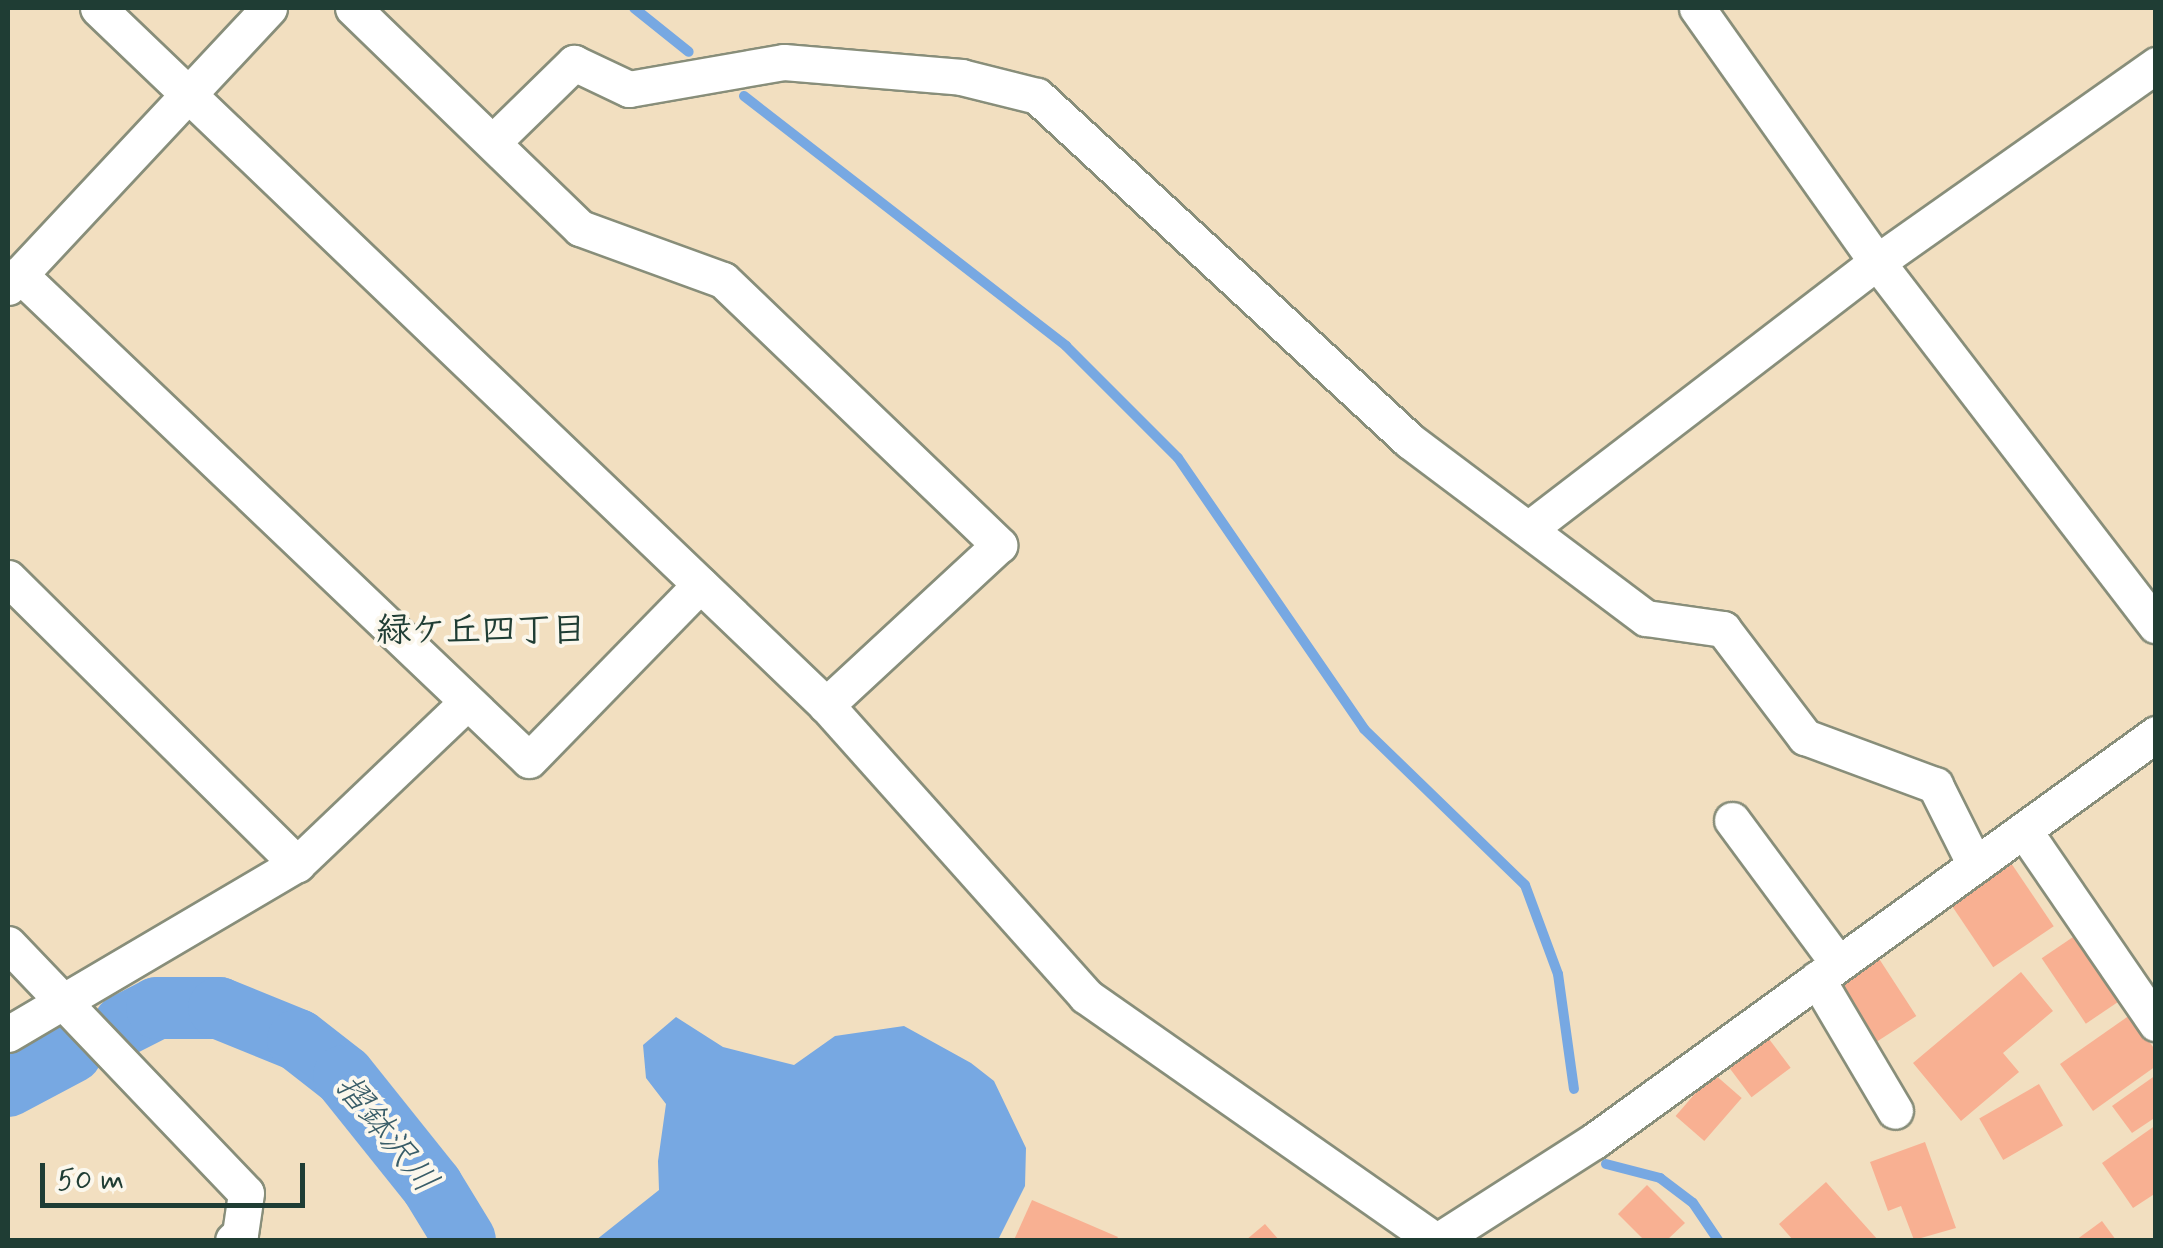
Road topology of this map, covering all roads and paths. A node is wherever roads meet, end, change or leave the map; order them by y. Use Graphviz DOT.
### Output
graph roads {
  1 [pos="98,8"];
  2 [pos="269,8"];
  3 [pos="352,8"];
  4 [pos="1697,8"];
  5 [pos="2156,65"];
  6 [pos="188,94"];
  7 [pos="494,141"];
  8 [pos="1877,262"];
  9 [pos="13,281"];
  10 [pos="1530,528"];
  11 [pos="8,578"];
  12 [pos="700,585"];
  13 [pos="2156,626"];
  14 [pos="466,703"];
  15 [pos="826,705"];
  16 [pos="2156,734"];
  17 [pos="1732,820"];
  18 [pos="2025,832"];
  19 [pos="298,864"];
  20 [pos="1975,865"];
  21 [pos="8,944"];
  22 [pos="1827,971"];
  23 [pos="65,1004"];
  24 [pos="2156,1023"];
  25 [pos="8,1034"];
  26 [pos="1896,1111"];
  27 [pos="232,1240"];
  28 [pos="1436,1240"];
  1 -- 6 [label="street"];
  2 -- 6 [label="street"];
  3 -- 7 [label="street"];
  4 -- 8 [label="street"];
  5 -- 8 [label="street"];
  6 -- 9 [label="street"];
  6 -- 12 [label="street"];
  7 -- 10 [label="street"];
  7 -- 15 [label="street"];
  8 -- 10 [label="street"];
  8 -- 13 [label="street"];
  9 -- 14 [label="street"];
  10 -- 20 [label="street"];
  11 -- 19 [label="street"];
  12 -- 14 [label="street"];
  12 -- 15 [label="street"];
  14 -- 19 [label="street"];
  15 -- 28 [label="street"];
  16 -- 18 [label="street"];
  17 -- 22 [label="street"];
  18 -- 20 [label="street"];
  18 -- 24 [label="street"];
  19 -- 23 [label="street"];
  20 -- 22 [label="street"];
  21 -- 23 [label="street"];
  22 -- 26 [label="street"];
  22 -- 28 [label="street"];
  23 -- 25 [label="street"];
  23 -- 27 [label="street"];
}
